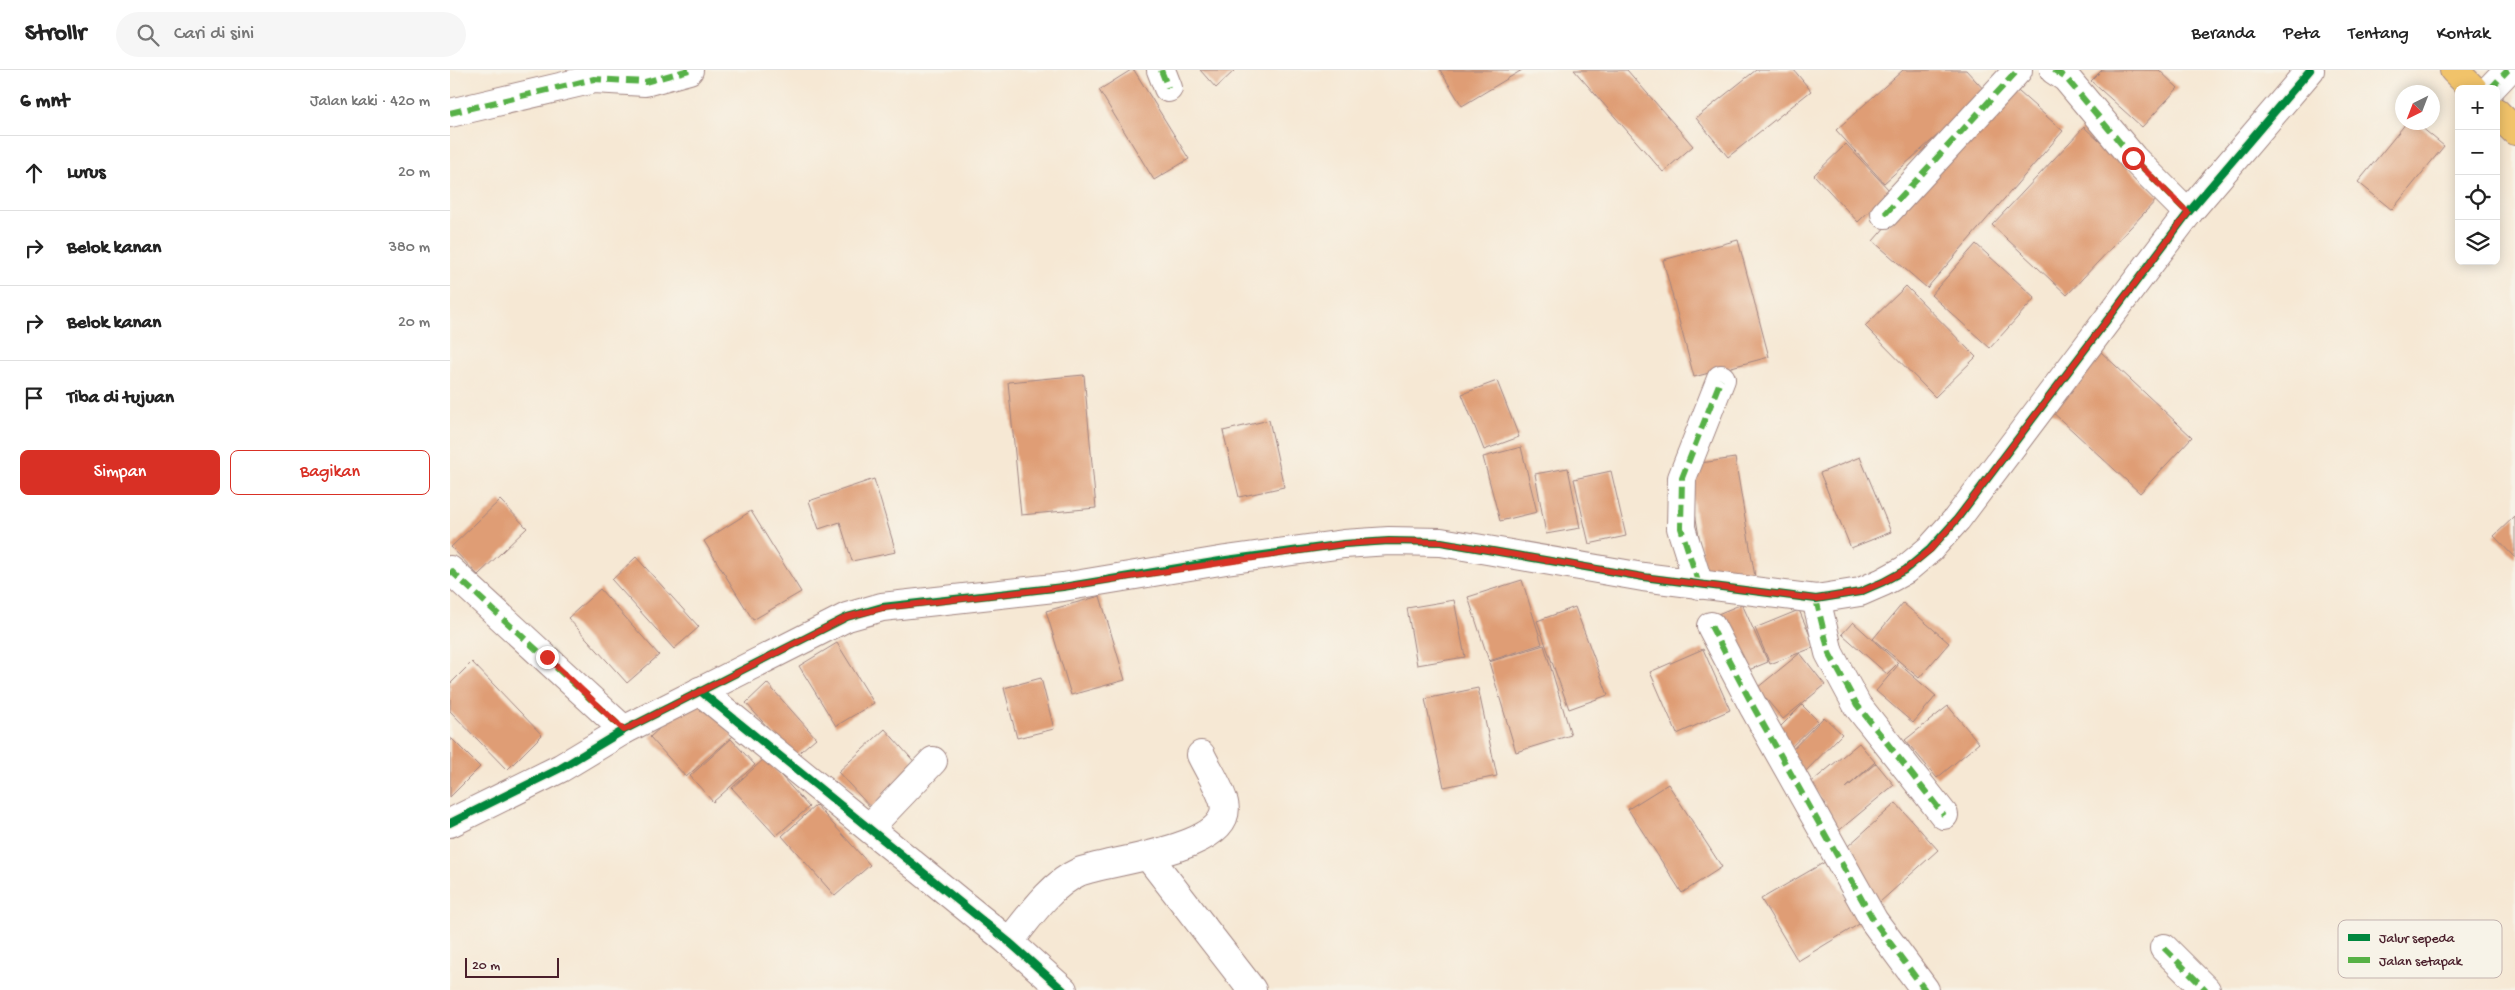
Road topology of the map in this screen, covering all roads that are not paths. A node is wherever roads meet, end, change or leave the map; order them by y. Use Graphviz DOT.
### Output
graph roads {
  1 [pos="689,70"];
  2 [pos="2018,70"];
  3 [pos="2054,70"];
  4 [pos="2310,70"];
  5 [pos="2454,70"];
  6 [pos="2508,70"];
  7 [pos="2469,85"];
  8 [pos="2494,85"];
  9 [pos="450,113"];
  10 [pos="2500,116"];
  11 [pos="2515,131"];
  12 [pos="2188,213"];
  13 [pos="1885,214"];
  14 [pos="1721,379"];
  15 [pos="450,570"];
  16 [pos="1699,585"];
  17 [pos="1816,599"];
  18 [pos="1711,626"];
  19 [pos="700,691"];
  20 [pos="624,730"];
  21 [pos="1201,754"];
  22 [pos="933,760"];
  23 [pos="1944,815"];
  24 [pos="450,824"];
  25 [pos="869,828"];
  26 [pos="1148,856"];
  27 [pos="1009,942"];
  28 [pos="2164,948"];
  29 [pos="1063,990"];
  30 [pos="1252,990"];
  31 [pos="1925,990"];
  32 [pos="2206,990"];
  1 -- 9 [label="street"];
  2 -- 13 [label="street"];
  3 -- 12 [label="street"];
  4 -- 12 [label="street"];
  5 -- 7 [label="highway"];
  6 -- 8 [label="street"];
  10 -- 11 [label="highway"];
  12 -- 17 [label="street"];
  14 -- 16 [label="street"];
  15 -- 20 [label="street"];
  16 -- 17 [label="street"];
  16 -- 19 [label="street"];
  17 -- 23 [label="street"];
  18 -- 31 [label="street"];
  19 -- 20 [label="street"];
  19 -- 25 [label="street"];
  20 -- 24 [label="street"];
  21 -- 26 [label="street"];
  22 -- 25 [label="street"];
  25 -- 27 [label="street"];
  26 -- 27 [label="street"];
  26 -- 30 [label="street"];
  27 -- 29 [label="street"];
  28 -- 32 [label="street"];
}
